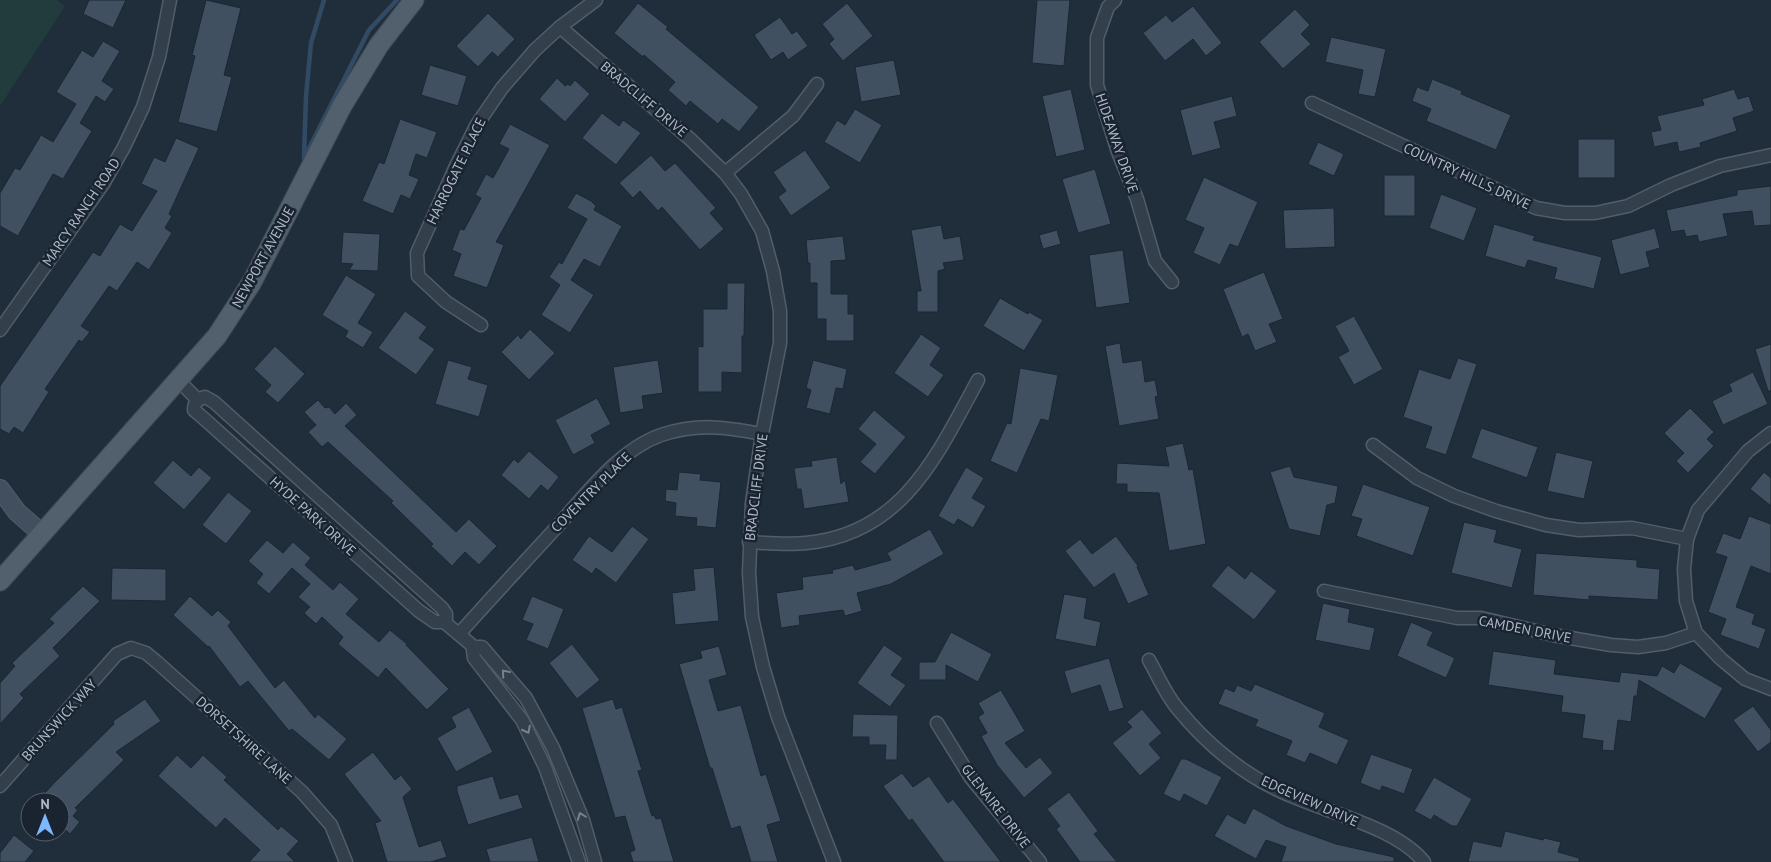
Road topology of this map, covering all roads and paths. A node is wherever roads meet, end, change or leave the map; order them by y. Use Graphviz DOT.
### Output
graph roads {
  1 [pos="170,0"];
  2 [pos="414,0"];
  3 [pos="596,0"];
  4 [pos="1115,0"];
  5 [pos="560,27"];
  6 [pos="817,84"];
  7 [pos="1312,103"];
  8 [pos="1771,155"];
  9 [pos="725,173"];
  10 [pos="1172,282"];
  11 [pos="481,325"];
  12 [pos="0,330"];
  13 [pos="978,380"];
  14 [pos="179,381"];
  15 [pos="198,400"];
  16 [pos="1771,432"];
  17 [pos="762,434"];
  18 [pos="1373,446"];
  19 [pos="0,489"];
  20 [pos="41,533"];
  21 [pos="1687,538"];
  22 [pos="749,542"];
  23 [pos="0,580"];
  24 [pos="1324,590"];
  25 [pos="443,621"];
  26 [pos="1696,633"];
  27 [pos="459,634"];
  28 [pos="474,647"];
  29 [pos="117,654"];
  30 [pos="1149,660"];
  31 [pos="1771,689"];
  32 [pos="938,723"];
  33 [pos="0,786"];
  34 [pos="346,862"];
  35 [pos="579,862"];
  36 [pos="595,862"];
  37 [pos="834,862"];
  38 [pos="1040,862"];
  39 [pos="1424,862"];
  1 -- 12 [label="street, MARCY RANCH ROAD"];
  2 -- 14 [label="main road, NEWPORT AVENUE"];
  3 -- 5 [label="street, HARROGATE PLACE"];
  4 -- 10 [label="street, HIDEAWAY DRIVE"];
  5 -- 9 [label="street, BRADCLIFF DRIVE"];
  5 -- 11 [label="street, HARROGATE PLACE"];
  6 -- 9 [label="street"];
  7 -- 8 [label="street, COUNTRY HILLS DRIVE"];
  9 -- 17 [label="street, BRADCLIFF DRIVE"];
  13 -- 22 [label="street"];
  14 -- 15 [label="street, HYDE PARK DRIVE"];
  14 -- 20 [label="main road, NEWPORT AVENUE"];
  15 -- 25 [label="street, HYDE PARK DRIVE"];
  15 -- 25 [label="street, HYDE PARK DRIVE"];
  16 -- 21 [label="street"];
  17 -- 22 [label="street, BRADCLIFF DRIVE"];
  17 -- 27 [label="street, COVENTRY PLACE"];
  18 -- 21 [label="street"];
  19 -- 20 [label="street"];
  20 -- 23 [label="main road, NEWPORT AVENUE"];
  21 -- 26 [label="street"];
  22 -- 37 [label="street, BRADCLIFF DRIVE"];
  24 -- 26 [label="street, CAMDEN DRIVE"];
  25 -- 27 [label="street, HYDE PARK DRIVE"];
  26 -- 31 [label="street"];
  27 -- 28 [label="street, HYDE PARK DRIVE"];
  28 -- 35 [label="street, HYDE PARK DRIVE, one-way"];
  36 -- 28 [label="street, HYDE PARK DRIVE, one-way"];
  29 -- 33 [label="street, BRUNSWICK WAY"];
  29 -- 34 [label="street, DORSETSHIRE LANE"];
  30 -- 39 [label="street, EDGEVIEW DRIVE"];
  32 -- 38 [label="street, GLENAIRE DRIVE"];
}
